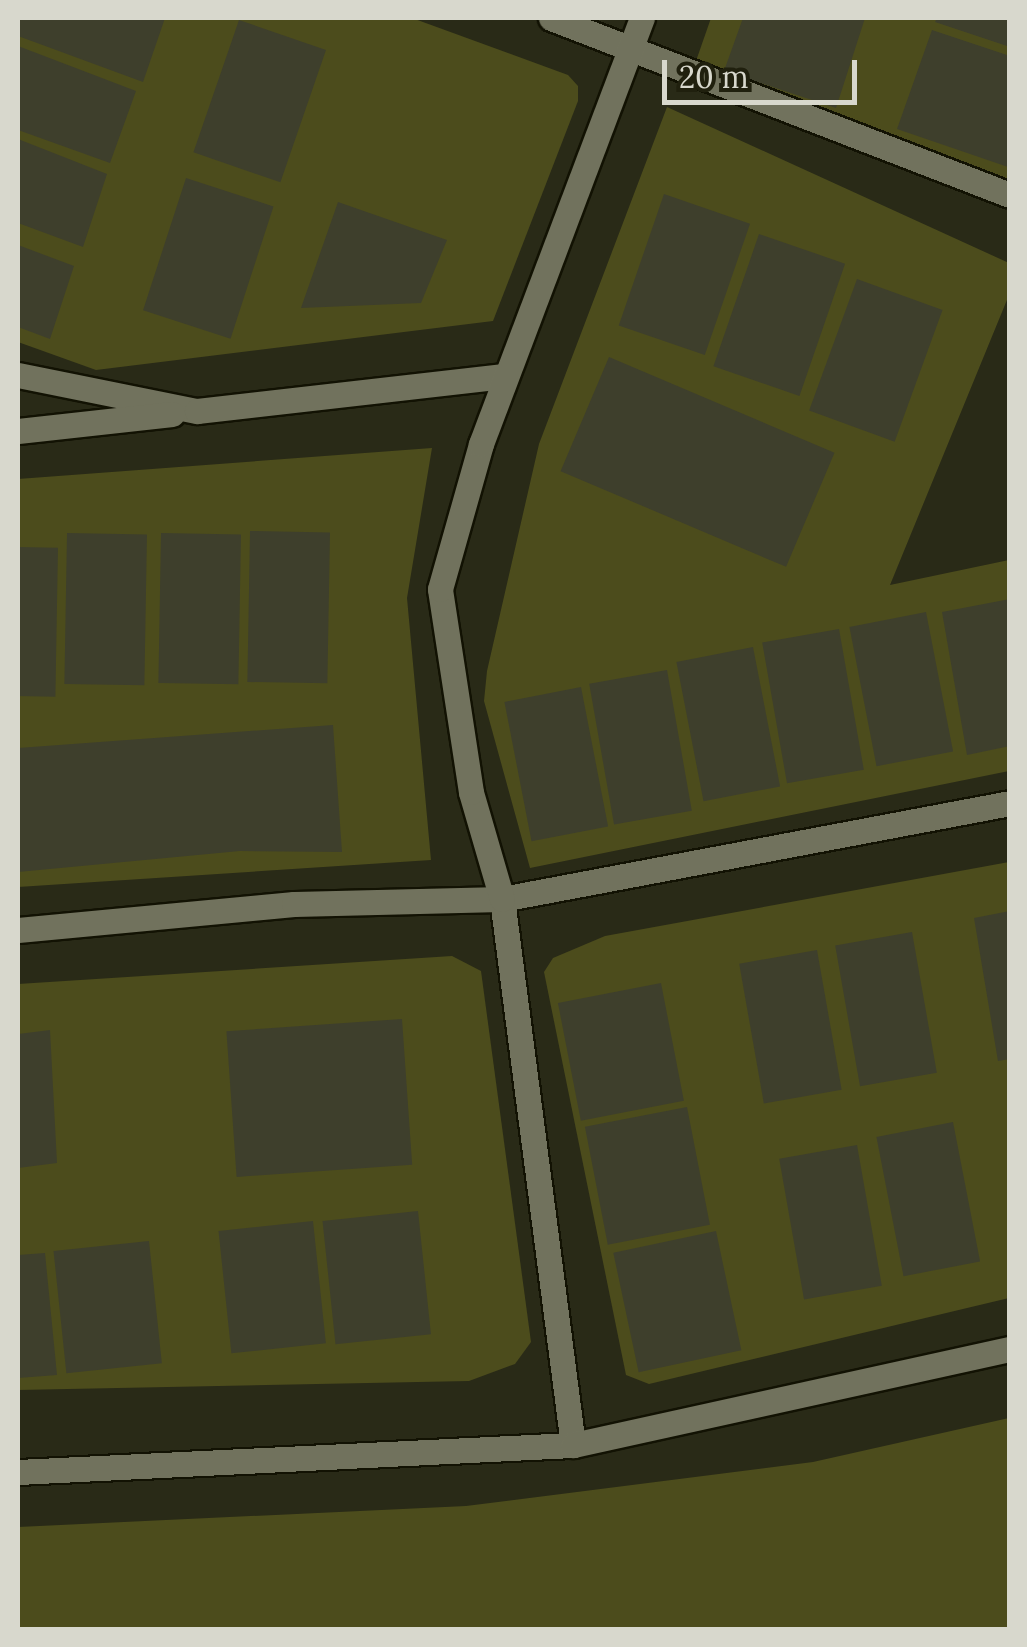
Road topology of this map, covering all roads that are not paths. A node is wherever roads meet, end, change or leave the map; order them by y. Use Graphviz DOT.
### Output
graph roads {
  1 [pos="551,18"];
  2 [pos="642,18"];
  3 [pos="631,50"];
  4 [pos="1010,195"];
  5 [pos="18,375"];
  6 [pos="506,376"];
  7 [pos="198,411"];
  8 [pos="18,431"];
  9 [pos="1010,802"];
  10 [pos="502,899"];
  11 [pos="18,930"];
  12 [pos="1010,1348"];
  13 [pos="573,1444"];
  14 [pos="18,1472"];
  1 -- 3 [label="street"];
  2 -- 3 [label="street"];
  3 -- 4 [label="street"];
  3 -- 6 [label="street"];
  5 -- 7 [label="street"];
  6 -- 7 [label="street"];
  6 -- 10 [label="street"];
  7 -- 8 [label="street"];
  9 -- 10 [label="street"];
  10 -- 11 [label="street"];
  10 -- 13 [label="street"];
  12 -- 13 [label="street"];
  13 -- 14 [label="street"];
}
